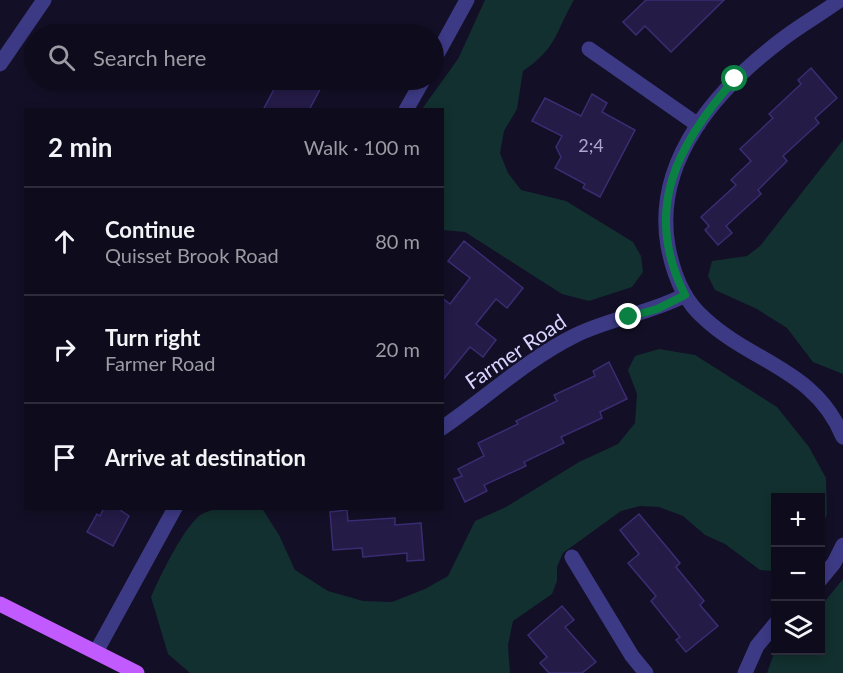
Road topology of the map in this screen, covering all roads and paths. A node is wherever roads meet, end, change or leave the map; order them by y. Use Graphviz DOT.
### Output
graph roads {
  1 [pos="44,0"];
  2 [pos="467,0"];
  3 [pos="840,0"];
  4 [pos="28,24"];
  5 [pos="24,29"];
  6 [pos="444,42"];
  7 [pos="589,50"];
  8 [pos="0,64"];
  9 [pos="417,90"];
  10 [pos="407,108"];
  11 [pos="698,125"];
  12 [pos="685,295"];
  13 [pos="444,427"];
  14 [pos="843,436"];
  15 [pos="174,510"];
  16 [pos="843,545"];
  17 [pos="572,557"];
  18 [pos="825,574"];
  19 [pos="0,604"];
  20 [pos="771,629"];
  21 [pos="96,652"];
  22 [pos="137,673"];
  23 [pos="646,673"];
  24 [pos="745,673"];
  1 -- 4 [label="street"];
  2 -- 6 [label="street"];
  3 -- 11 [label="street"];
  5 -- 8 [label="street"];
  7 -- 11 [label="street"];
  9 -- 10 [label="street"];
  11 -- 12 [label="street"];
  12 -- 13 [label="street, Farmer Road"];
  12 -- 14 [label="street"];
  15 -- 21 [label="street"];
  16 -- 18 [label="street"];
  17 -- 23 [label="street"];
  19 -- 21 [label="main road"];
  20 -- 24 [label="street"];
  21 -- 22 [label="main road"];
}
